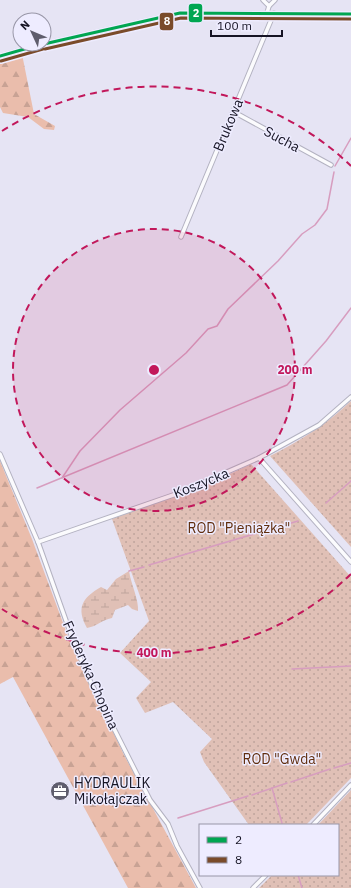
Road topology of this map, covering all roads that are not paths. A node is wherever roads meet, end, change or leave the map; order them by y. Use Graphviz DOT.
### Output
graph roads {
  1 [pos="263,0"];
  2 [pos="275,0"];
  3 [pos="269,6"];
  4 [pos="267,13"];
  5 [pos="274,14"];
  6 [pos="351,14"];
  7 [pos="52,42"];
  8 [pos="14,52"];
  9 [pos="0,56"];
  10 [pos="234,112"];
  11 [pos="331,165"];
  12 [pos="181,237"];
  13 [pos="351,397"];
  14 [pos="0,454"];
  15 [pos="260,458"];
  16 [pos="38,542"];
  17 [pos="351,562"];
  18 [pos="351,785"];
  19 [pos="314,824"];
  20 [pos="265,876"];
  21 [pos="200,888"];
  22 [pos="253,888"];
  1 -- 3 [label="street"];
  2 -- 3 [label="street"];
  3 -- 4 [label="street"];
  4 -- 5 [label="street"];
  4 -- 7 [label="street"];
  5 -- 6 [label="street"];
  5 -- 10 [label="street, Brukowa"];
  8 -- 9 [label="street"];
  10 -- 11 [label="street, Sucha"];
  10 -- 12 [label="street, Brukowa"];
  13 -- 15 [label="street, Koszycka"];
  14 -- 16 [label="street, Fryderyka Chopina"];
  15 -- 16 [label="street, Koszycka"];
  15 -- 17 [label="street"];
  16 -- 21 [label="street, Fryderyka Chopina"];
  18 -- 19 [label="street"];
  20 -- 22 [label="street"];
}
